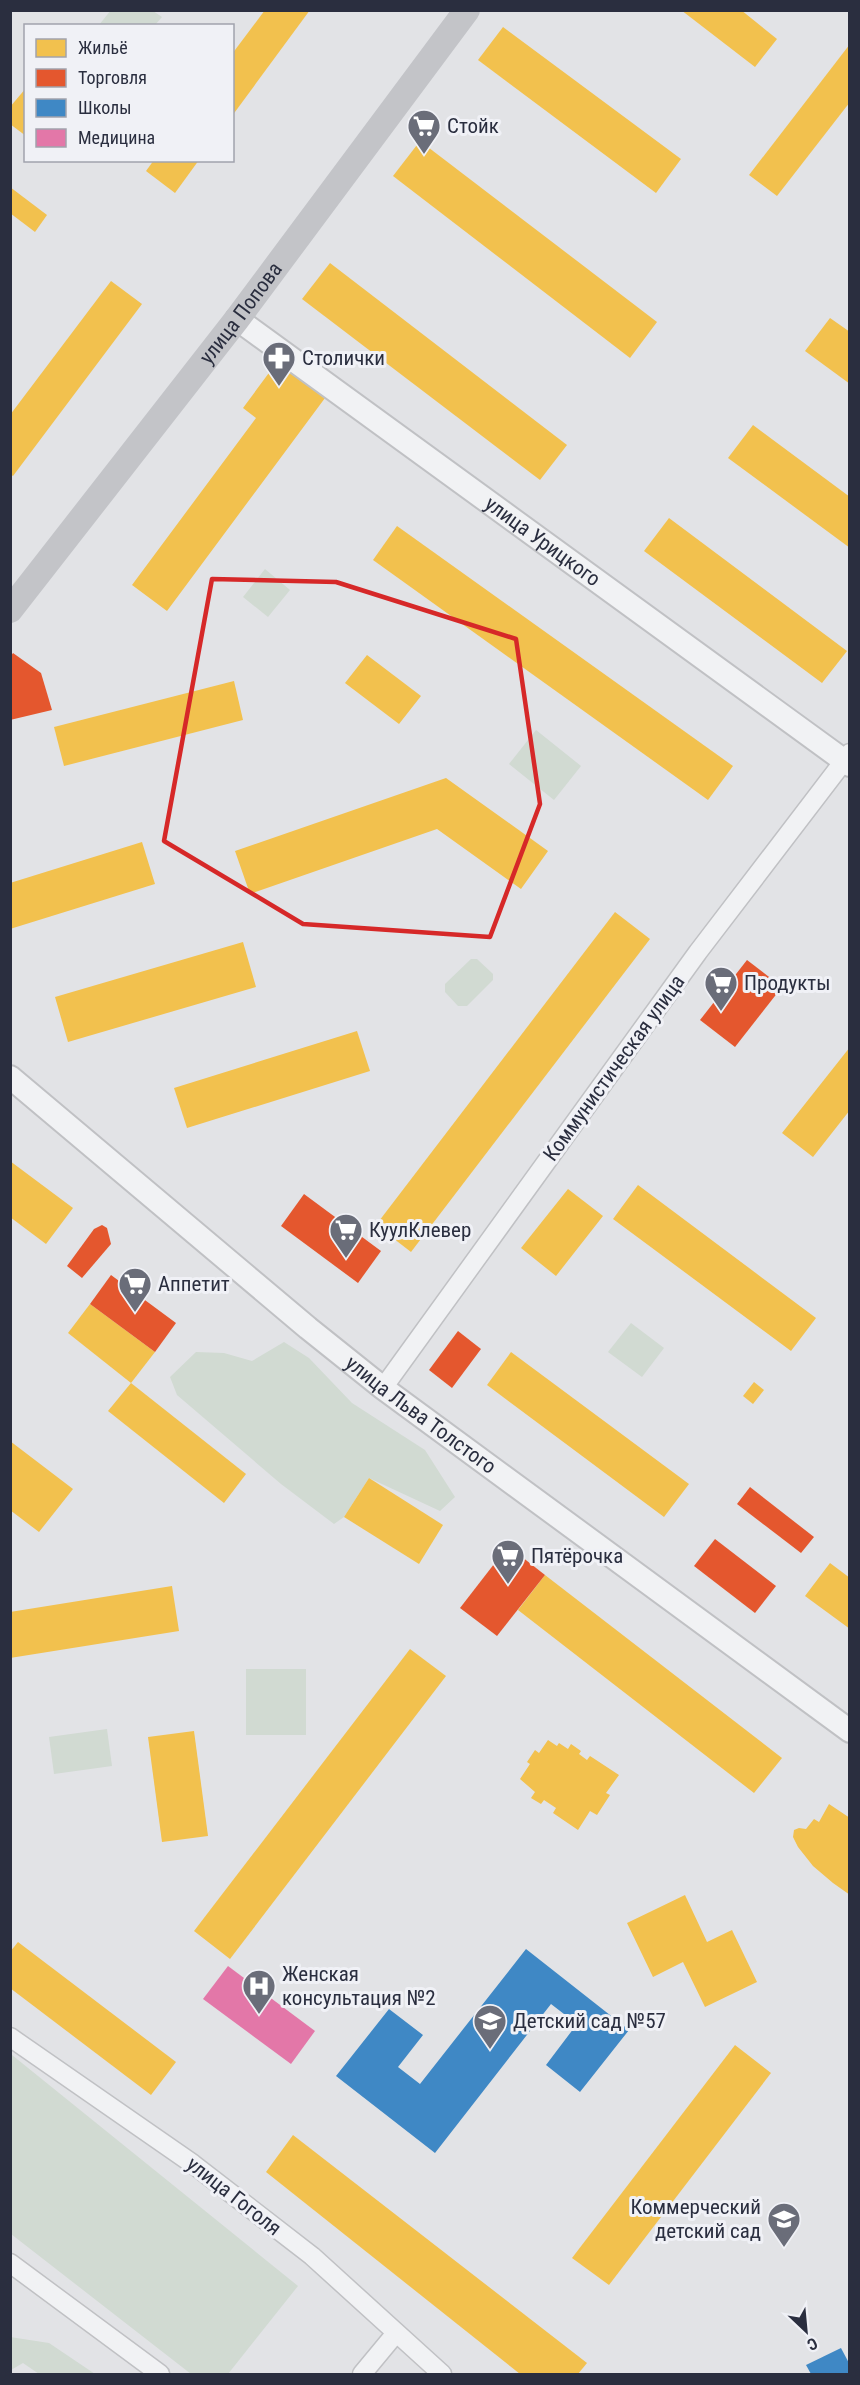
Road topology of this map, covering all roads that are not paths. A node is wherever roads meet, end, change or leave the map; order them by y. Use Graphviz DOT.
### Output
graph roads {
  1 [pos="467,10"];
  2 [pos="237,319"];
  3 [pos="10,610"];
  4 [pos="847,760"];
  5 [pos="10,1077"];
  6 [pos="383,1388"];
  7 [pos="849,1731"];
  8 [pos="10,2037"];
  9 [pos="10,2263"];
  10 [pos="396,2333"];
  11 [pos="160,2374"];
  12 [pos="362,2374"];
  13 [pos="442,2374"];
  1 -- 2 [label="main road, улица Попова"];
  2 -- 3 [label="main road, улица Попова"];
  2 -- 4 [label="street, улица Урицкого"];
  4 -- 6 [label="street, Коммунистическая улица"];
  5 -- 6 [label="street, улица Льва Толстого"];
  6 -- 7 [label="street, улица Льва Толстого"];
  8 -- 10 [label="street, улица Гоголя"];
  9 -- 11 [label="street"];
  10 -- 12 [label="street"];
  10 -- 13 [label="street, улица Гоголя"];
}
